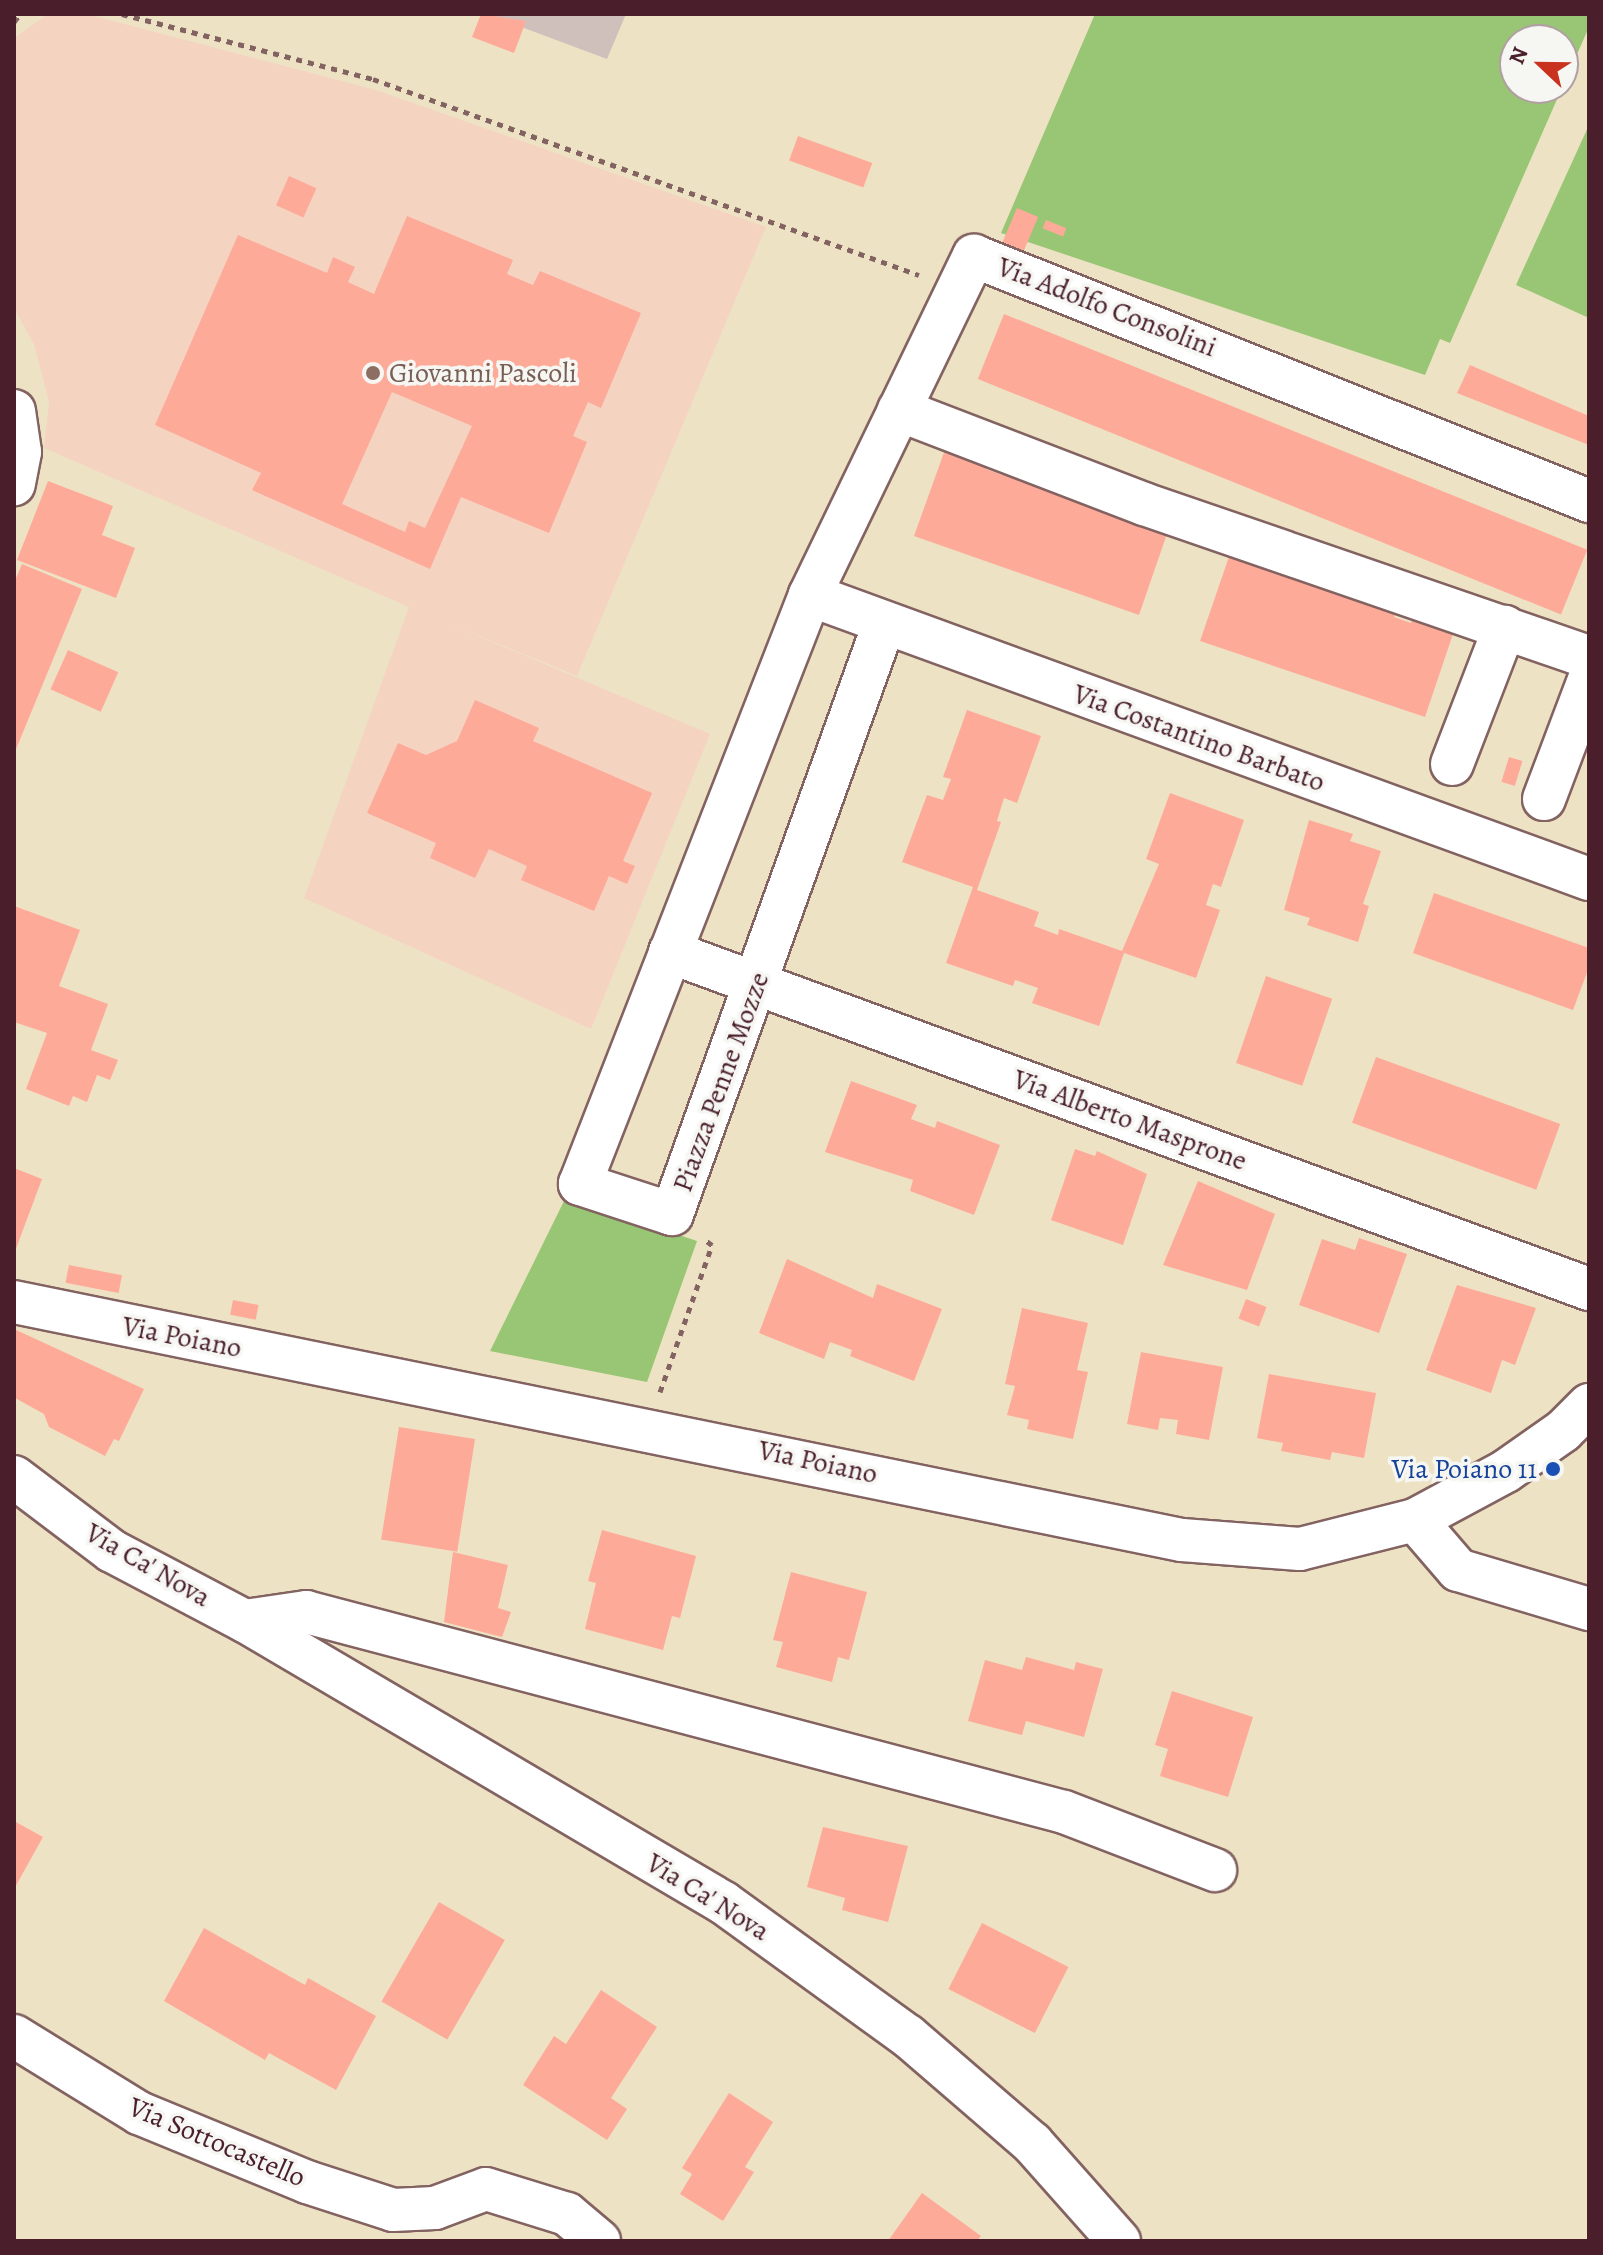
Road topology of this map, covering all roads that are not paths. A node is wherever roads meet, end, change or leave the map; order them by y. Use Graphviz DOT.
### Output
graph roads {
  1 [pos="899,410"];
  2 [pos="14,411"];
  3 [pos="14,484"];
  4 [pos="1589,501"];
  5 [pos="810,595"];
  6 [pos="884,624"];
  7 [pos="1505,627"];
  8 [pos="1589,657"];
  9 [pos="1589,680"];
  10 [pos="1452,764"];
  11 [pos="1544,799"];
  12 [pos="1589,879"];
  13 [pos="670,952"];
  14 [pos="757,984"];
  15 [pos="1589,1289"];
  16 [pos="14,1302"];
  17 [pos="1589,1405"];
  18 [pos="14,1477"];
  19 [pos="1415,1520"];
  20 [pos="1589,1609"];
  21 [pos="245,1621"];
  22 [pos="1215,1870"];
  23 [pos="14,2036"];
  24 [pos="430,2225"];
  25 [pos="599,2241"];
  26 [pos="1119,2241"];
  1 -- 4 [label="street, Via Adolfo Consolini"];
  1 -- 5 [label="street, Via Adolfo Consolini"];
  1 -- 7 [label="street"];
  2 -- 3 [label="street"];
  5 -- 6 [label="street, Via Costantino Barbato"];
  5 -- 13 [label="street, Piazza Penne Mozze"];
  6 -- 12 [label="street, Via Costantino Barbato"];
  6 -- 14 [label="street, Piazza Penne Mozze"];
  7 -- 8 [label="street"];
  7 -- 10 [label="street"];
  9 -- 11 [label="street"];
  13 -- 14 [label="street, Via Alberto Masprone"];
  13 -- 14 [label="street, Piazza Penne Mozze"];
  14 -- 15 [label="street, Via Alberto Masprone"];
  16 -- 19 [label="street, Via Poiano"];
  17 -- 19 [label="street, Via Poiano"];
  18 -- 21 [label="street, Via Ca' Nova"];
  19 -- 20 [label="street"];
  21 -- 22 [label="street"];
  21 -- 26 [label="street, Via Ca' Nova"];
  23 -- 24 [label="street, Via Sottocastello"];
  24 -- 25 [label="street, Via Sottocastello"];
}
